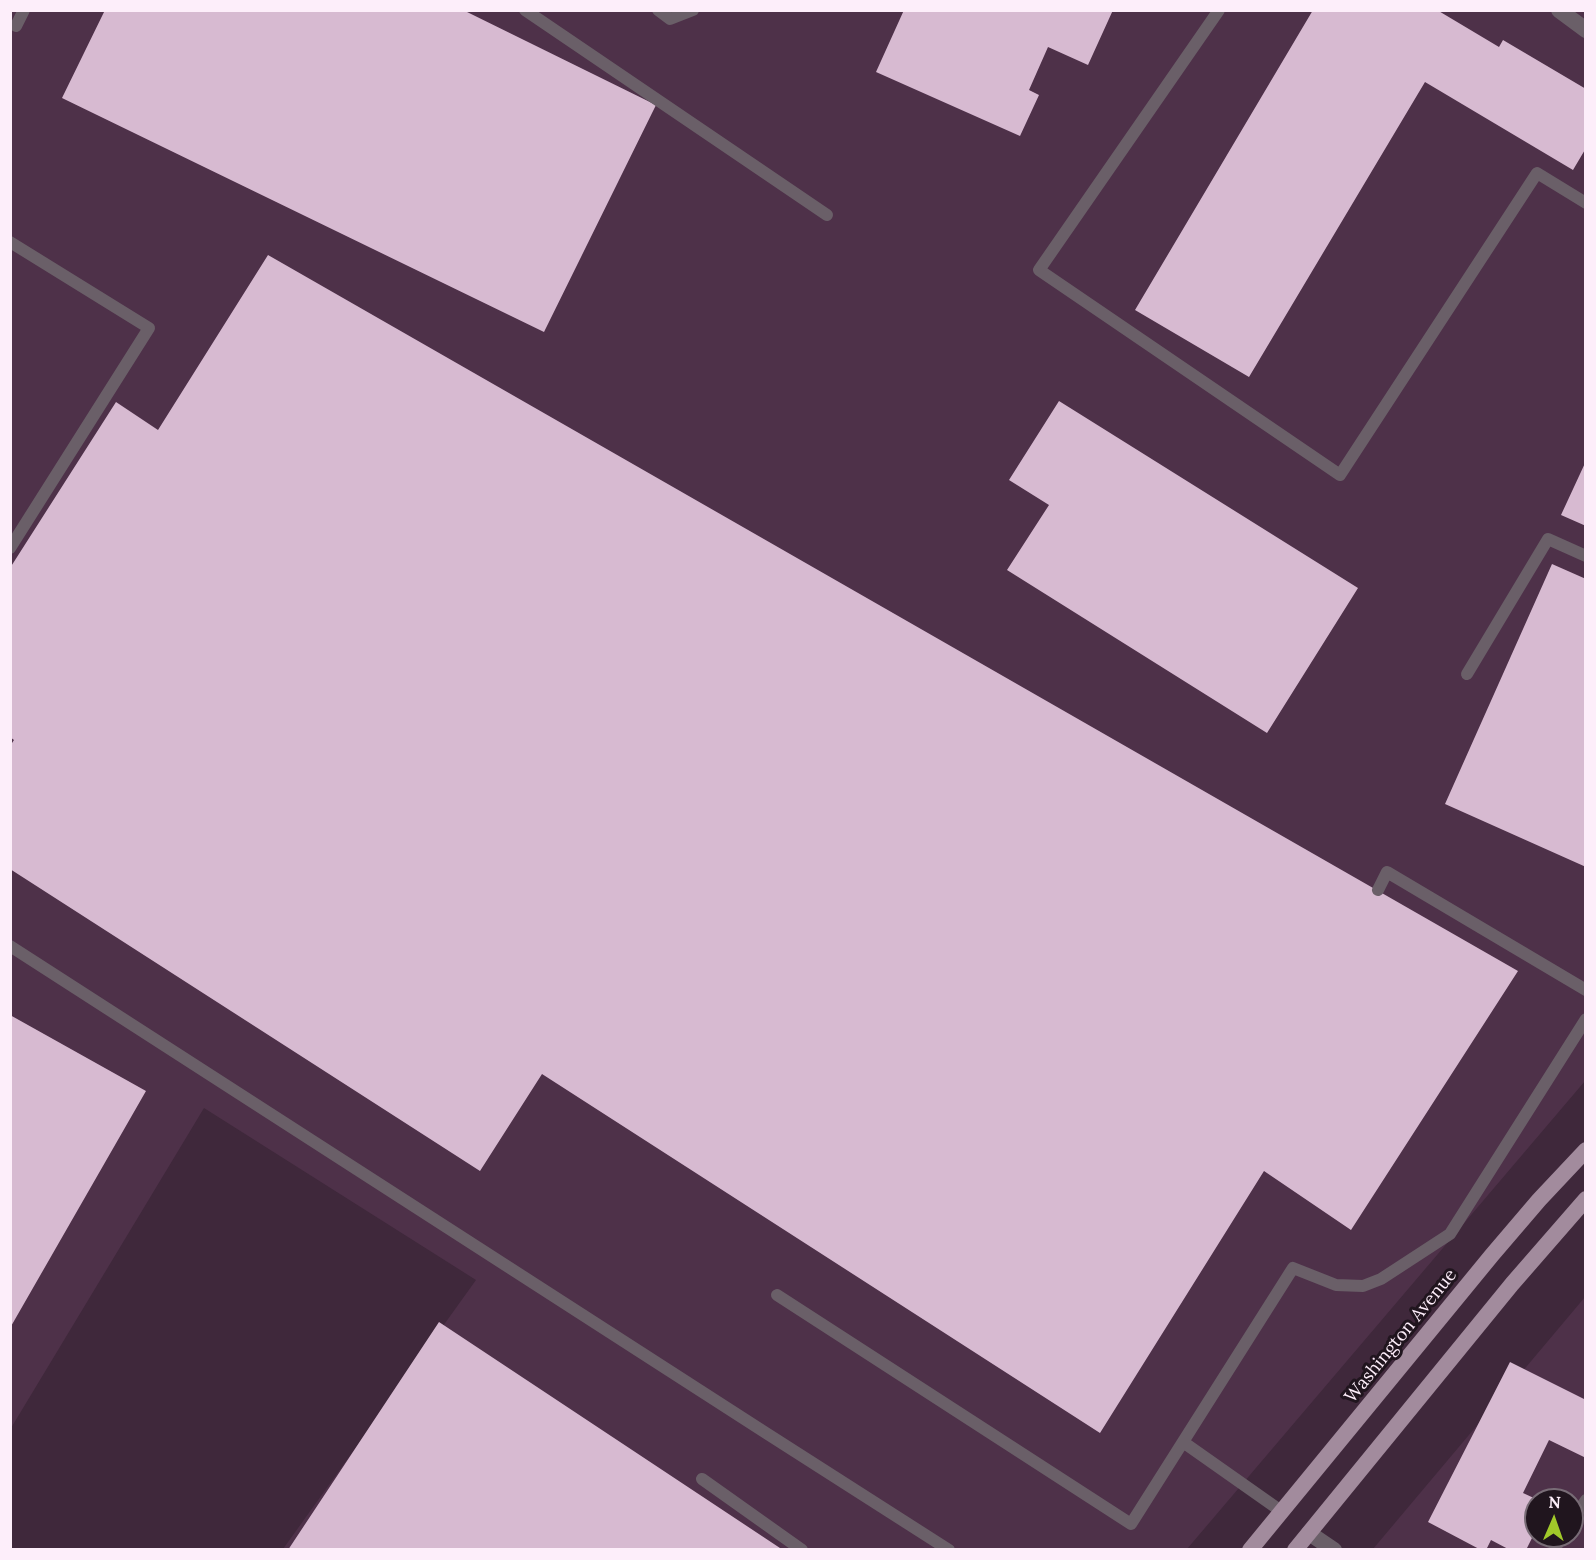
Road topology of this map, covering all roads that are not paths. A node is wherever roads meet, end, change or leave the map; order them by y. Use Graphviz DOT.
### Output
graph roads {
  1 [pos="24,10"];
  2 [pos="525,10"];
  3 [pos="658,10"];
  4 [pos="693,10"];
  5 [pos="1219,10"];
  6 [pos="1559,10"];
  7 [pos="16,27"];
  8 [pos="1586,30"];
  9 [pos="1586,203"];
  10 [pos="827,215"];
  11 [pos="10,242"];
  12 [pos="10,548"];
  13 [pos="1586,556"];
  14 [pos="1467,674"];
  15 [pos="1378,890"];
  16 [pos="10,946"];
  17 [pos="1586,990"];
  18 [pos="1586,1019"];
  19 [pos="1586,1150"];
  20 [pos="1586,1199"];
  21 [pos="1580,1216"];
  22 [pos="777,1295"];
  23 [pos="1183,1442"];
  24 [pos="702,1479"];
  25 [pos="1281,1510"];
  26 [pos="1309,1533"];
  27 [pos="802,1550"];
  28 [pos="949,1550"];
  29 [pos="1250,1550"];
  30 [pos="1295,1550"];
  31 [pos="1334,1550"];
  1 -- 7 [label="lane"];
  2 -- 10 [label="lane"];
  3 -- 4 [label="lane"];
  5 -- 9 [label="lane"];
  6 -- 8 [label="street"];
  11 -- 12 [label="lane"];
  13 -- 14 [label="lane"];
  15 -- 17 [label="lane"];
  16 -- 28 [label="lane"];
  18 -- 23 [label="lane"];
  19 -- 25 [label="main road, Washington Avenue"];
  20 -- 21 [label="main road"];
  21 -- 26 [label="main road"];
  22 -- 23 [label="lane"];
  23 -- 25 [label="lane"];
  24 -- 27 [label="lane"];
  25 -- 29 [label="main road, Washington Avenue"];
  26 -- 30 [label="main road"];
  26 -- 31 [label="street"];
}
